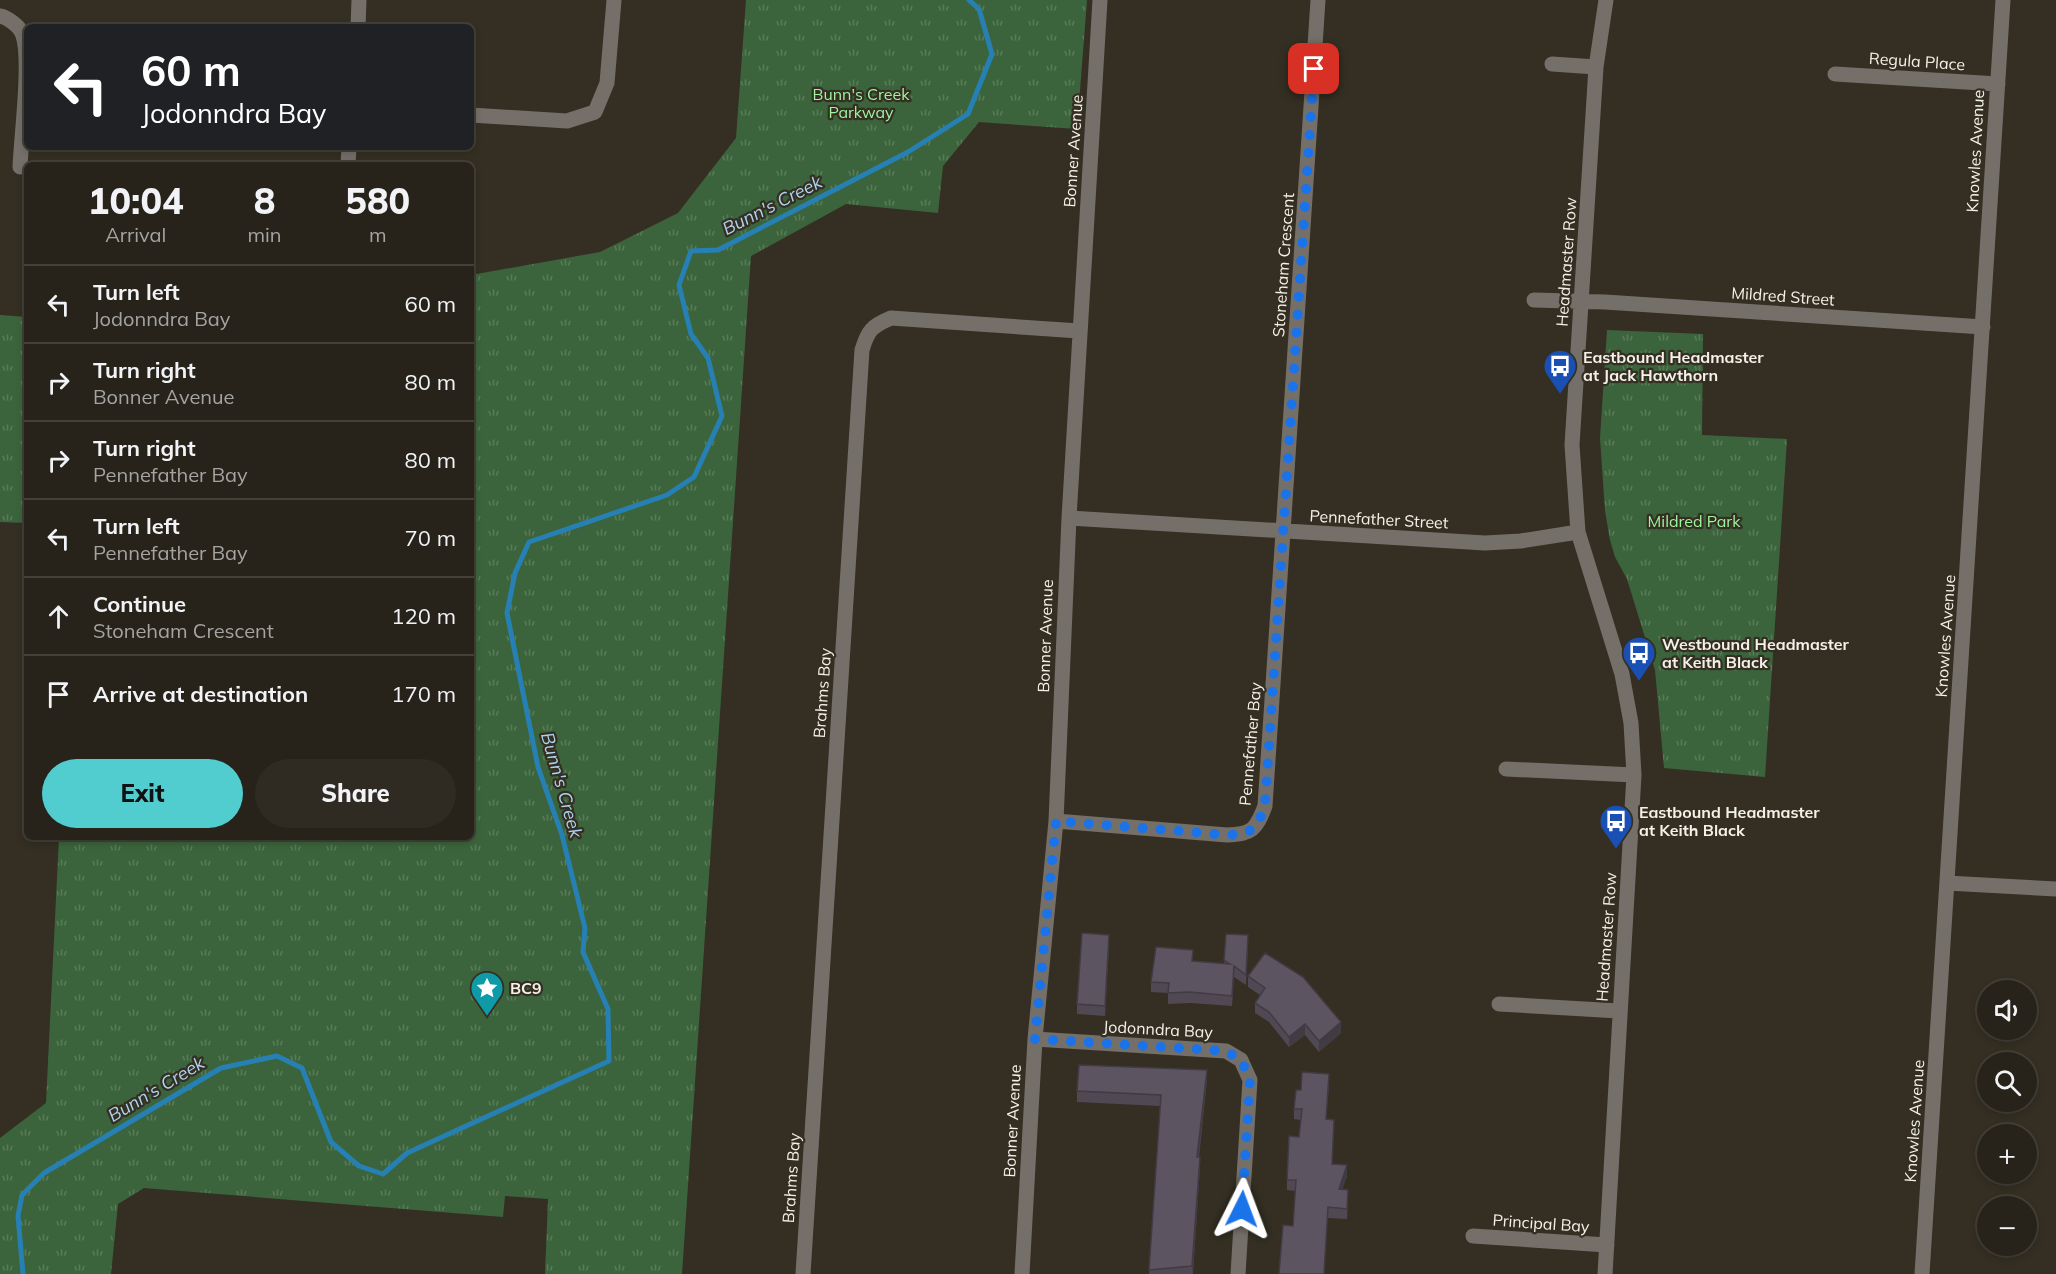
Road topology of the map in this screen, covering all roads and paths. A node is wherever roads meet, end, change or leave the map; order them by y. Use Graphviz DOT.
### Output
graph roads {
  1 [pos="359,0"];
  2 [pos="614,0"];
  3 [pos="1100,0"];
  4 [pos="1318,0"];
  5 [pos="1606,0"];
  6 [pos="2003,0"];
  7 [pos="0,16"];
  8 [pos="358,24"];
  9 [pos="24,42"];
  10 [pos="1552,64"];
  11 [pos="1596,67"];
  12 [pos="1835,74"];
  13 [pos="1998,84"];
  14 [pos="24,102"];
  15 [pos="474,115"];
  16 [pos="20,167"];
  17 [pos="1534,300"];
  18 [pos="1581,301"];
  19 [pos="1983,327"];
  20 [pos="1079,331"];
  21 [pos="1069,518"];
  22 [pos="1285,532"];
  23 [pos="1578,532"];
  24 [pos="1506,769"];
  25 [pos="1634,775"];
  26 [pos="1056,821"];
  27 [pos="1947,883"];
  28 [pos="2056,888"];
  29 [pos="1499,1004"];
  30 [pos="1619,1011"];
  31 [pos="1035,1039"];
  32 [pos="1473,1236"];
  33 [pos="1607,1245"];
  34 [pos="803,1274"];
  35 [pos="1022,1274"];
  36 [pos="1239,1274"];
  37 [pos="1605,1274"];
  38 [pos="1922,1274"];
  1 -- 8 [label="street"];
  2 -- 15 [label="street"];
  3 -- 20 [label="street, Bonner Avenue"];
  4 -- 22 [label="street, Stoneham Crescent"];
  5 -- 11 [label="street, Headmaster Row"];
  6 -- 13 [label="street, Knowles Avenue"];
  7 -- 9 [label="street"];
  10 -- 11 [label="street"];
  11 -- 18 [label="street, Headmaster Row"];
  12 -- 13 [label="street, Regula Place"];
  13 -- 19 [label="street, Knowles Avenue"];
  14 -- 16 [label="street"];
  17 -- 18 [label="street, Mildred Street"];
  18 -- 19 [label="street, Mildred Street"];
  18 -- 23 [label="street, Headmaster Row"];
  19 -- 27 [label="street, Knowles Avenue"];
  20 -- 21 [label="street, Bonner Avenue"];
  20 -- 34 [label="street, Brahms Bay"];
  21 -- 22 [label="street, Pennefather Street"];
  21 -- 26 [label="street, Bonner Avenue"];
  22 -- 23 [label="street, Pennefather Street"];
  22 -- 26 [label="street, Pennefather Bay"];
  23 -- 25 [label="street, Headmaster Row"];
  24 -- 25 [label="street"];
  25 -- 30 [label="street, Headmaster Row"];
  26 -- 31 [label="street, Bonner Avenue"];
  27 -- 28 [label="street"];
  27 -- 38 [label="street, Knowles Avenue"];
  29 -- 30 [label="street"];
  30 -- 33 [label="street, Headmaster Row"];
  31 -- 35 [label="street, Bonner Avenue"];
  31 -- 36 [label="street, Jodonndra Bay"];
  32 -- 33 [label="street, Principal Bay"];
  33 -- 37 [label="street, Headmaster Row"];
}
